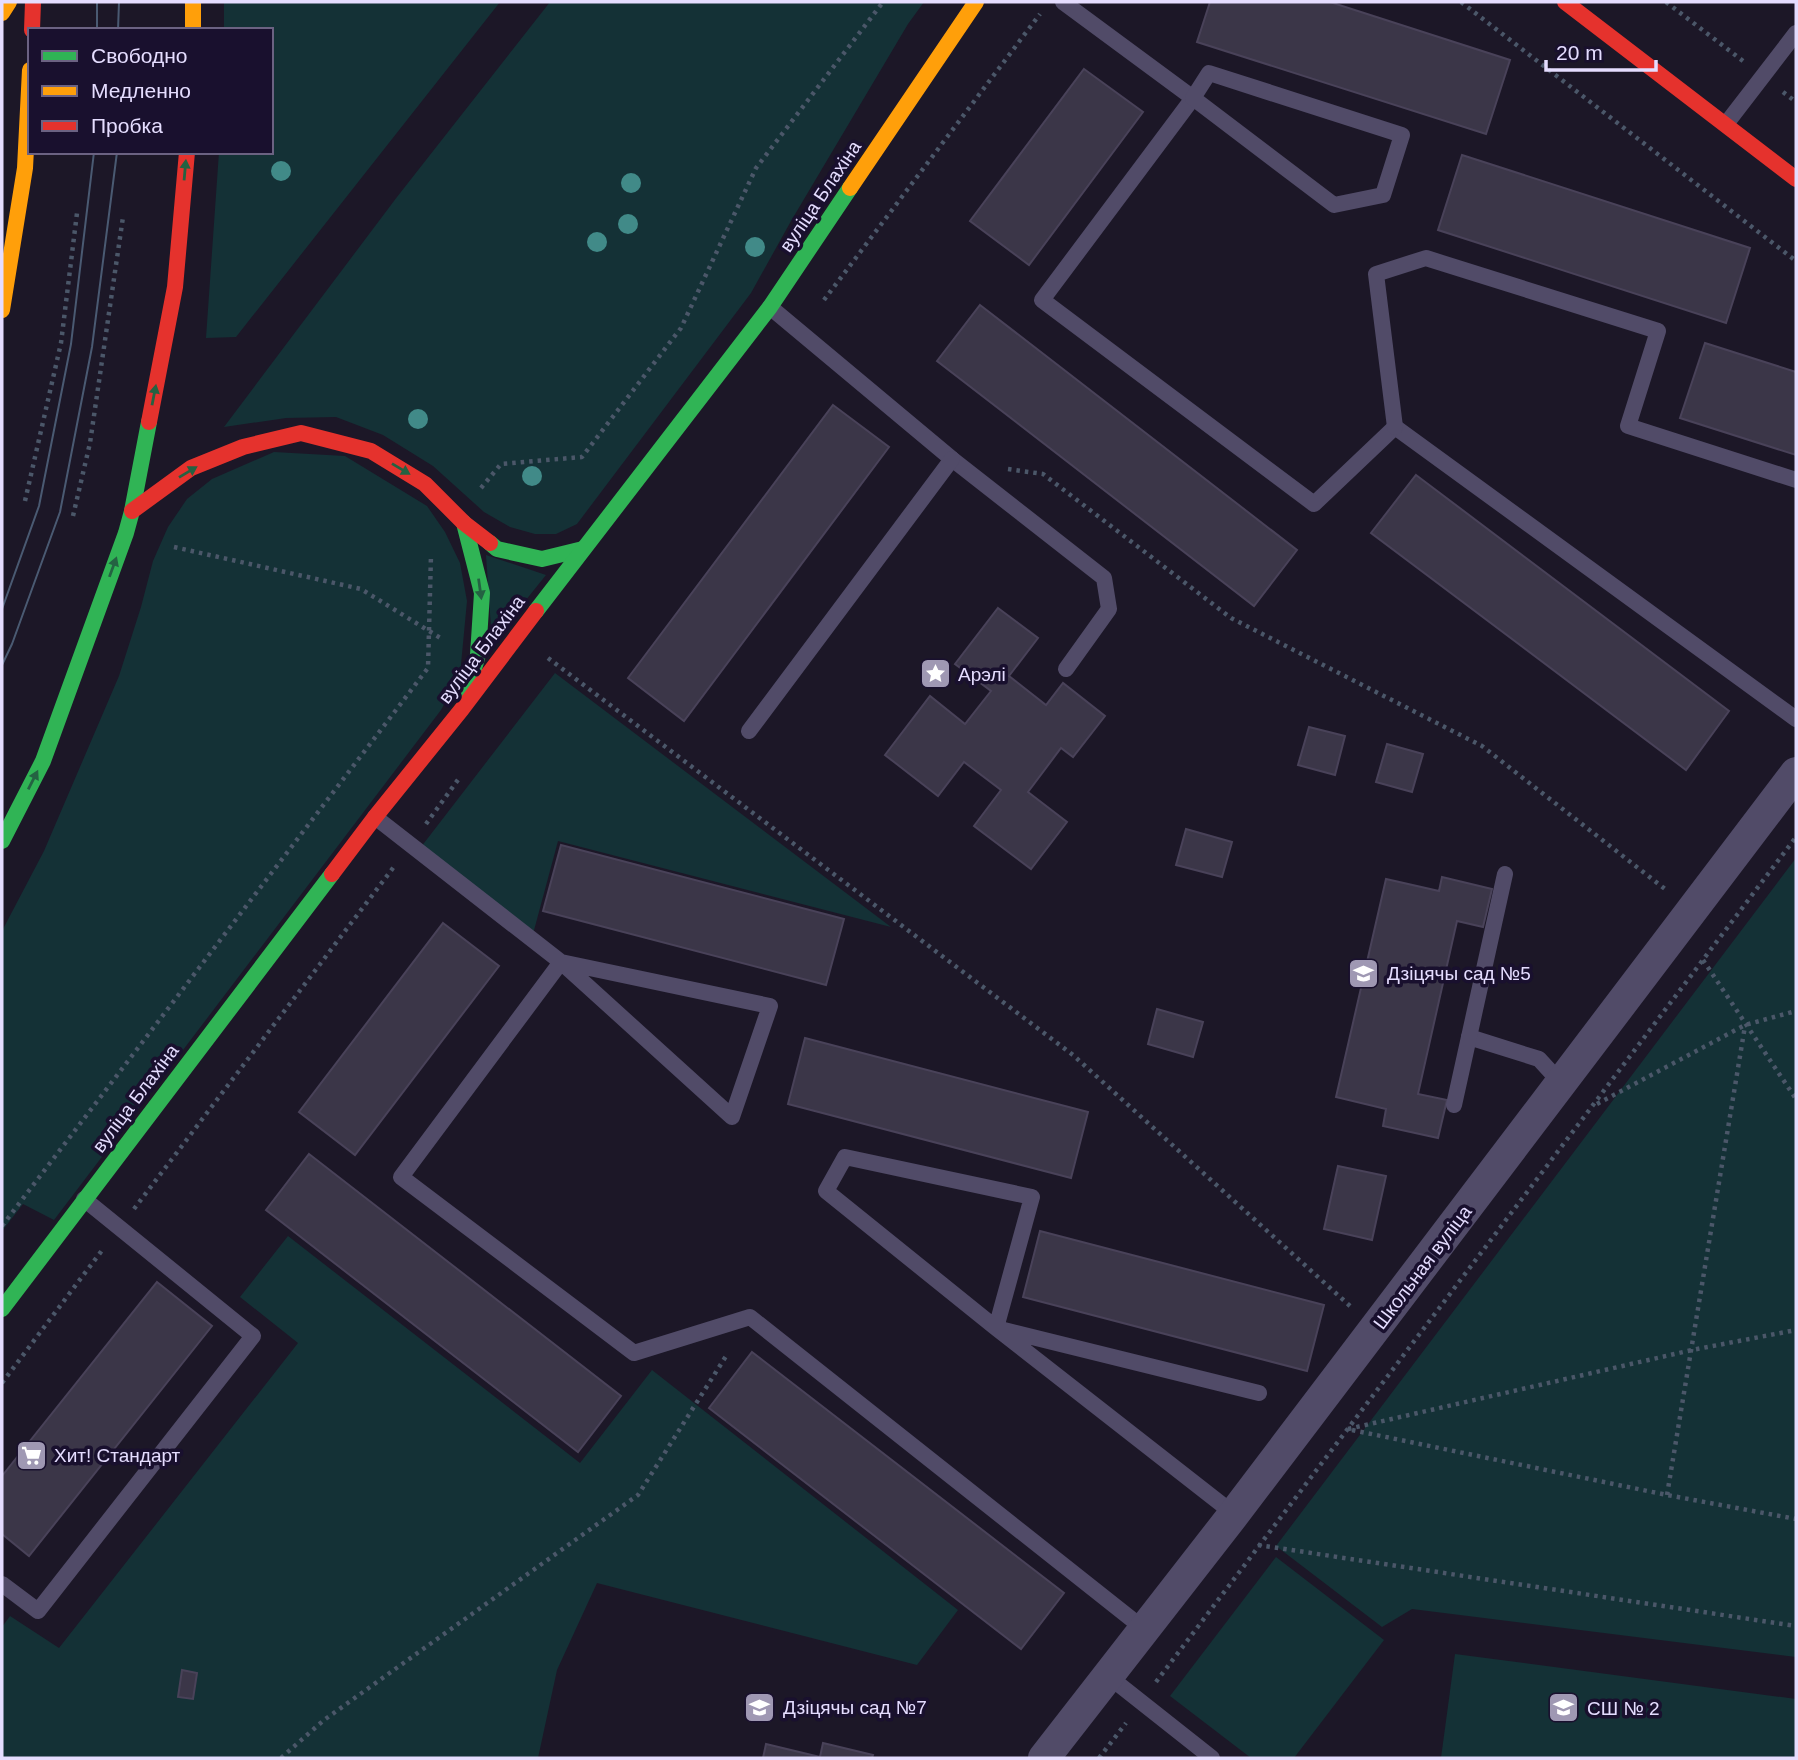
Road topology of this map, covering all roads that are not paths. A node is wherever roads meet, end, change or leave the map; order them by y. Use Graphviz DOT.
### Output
graph roads {
  1 [pos="9,2"];
  2 [pos="33,2"];
  3 [pos="193,2"];
  4 [pos="976,2"];
  5 [pos="1063,2"];
  6 [pos="1564,2"];
  7 [pos="2,13"];
  8 [pos="32,28"];
  9 [pos="193,28"];
  10 [pos="1796,33"];
  11 [pos="1193,98"];
  12 [pos="28,109"];
  13 [pos="1726,124"];
  14 [pos="187,154"];
  15 [pos="1796,178"];
  16 [pos="770,307"];
  17 [pos="2,310"];
  18 [pos="1395,427"];
  19 [pos="952,459"];
  20 [pos="1796,480"];
  21 [pos="132,510"];
  22 [pos="464,523"];
  23 [pos="583,549"];
  24 [pos="1066,669"];
  25 [pos="462,709"];
  26 [pos="1796,719"];
  27 [pos="749,731"];
  28 [pos="1796,773"];
  29 [pos="376,817"];
  30 [pos="2,841"];
  31 [pos="1505,874"];
  32 [pos="561,962"];
  33 [pos="1469,1037"];
  34 [pos="1561,1083"];
  35 [pos="1454,1105"];
  36 [pos="84,1199"];
  37 [pos="2,1309"];
  38 [pos="996,1328"];
  39 [pos="1259,1393"];
  40 [pos="1234,1514"];
  41 [pos="2,1584"];
  42 [pos="1144,1629"];
  43 [pos="1107,1675"];
  44 [pos="1044,1758"];
  45 [pos="1212,1758"];
  1 -- 7 [label="main road"];
  2 -- 8 [label="main road"];
  3 -- 9 [label="main road"];
  4 -- 16 [label="main road, вуліца Блахіна"];
  5 -- 11 [label="lane"];
  6 -- 13 [label="main road"];
  10 -- 13 [label="lane"];
  11 -- 11 [label="lane"];
  11 -- 18 [label="lane"];
  12 -- 17 [label="main road"];
  13 -- 15 [label="main road"];
  21 -- 14 [label="main road, one-way"];
  16 -- 19 [label="lane"];
  16 -- 23 [label="main road, вуліца Блахіна"];
  18 -- 20 [label="lane"];
  18 -- 26 [label="lane"];
  19 -- 24 [label="lane"];
  19 -- 27 [label="lane"];
  21 -- 22 [label="main road, one-way"];
  30 -- 21 [label="main road, one-way"];
  22 -- 23 [label="main road"];
  22 -- 25 [label="main road, one-way"];
  23 -- 25 [label="main road, вуліца Блахіна"];
  25 -- 29 [label="main road, вуліца Блахіна"];
  28 -- 34 [label="street, Школьная вуліца"];
  29 -- 32 [label="lane"];
  29 -- 36 [label="main road, вуліца Блахіна"];
  31 -- 33 [label="lane"];
  32 -- 32 [label="lane"];
  32 -- 42 [label="lane"];
  33 -- 34 [label="lane"];
  33 -- 35 [label="lane"];
  34 -- 40 [label="street, Школьная вуліца"];
  36 -- 37 [label="main road, вуліца Блахіна"];
  36 -- 41 [label="lane"];
  38 -- 38 [label="lane"];
  38 -- 39 [label="lane"];
  38 -- 40 [label="lane"];
  40 -- 42 [label="street, Школьная вуліца"];
  42 -- 43 [label="street, Школьная вуліца"];
  43 -- 44 [label="street, Школьная вуліца"];
  43 -- 45 [label="lane"];
}
